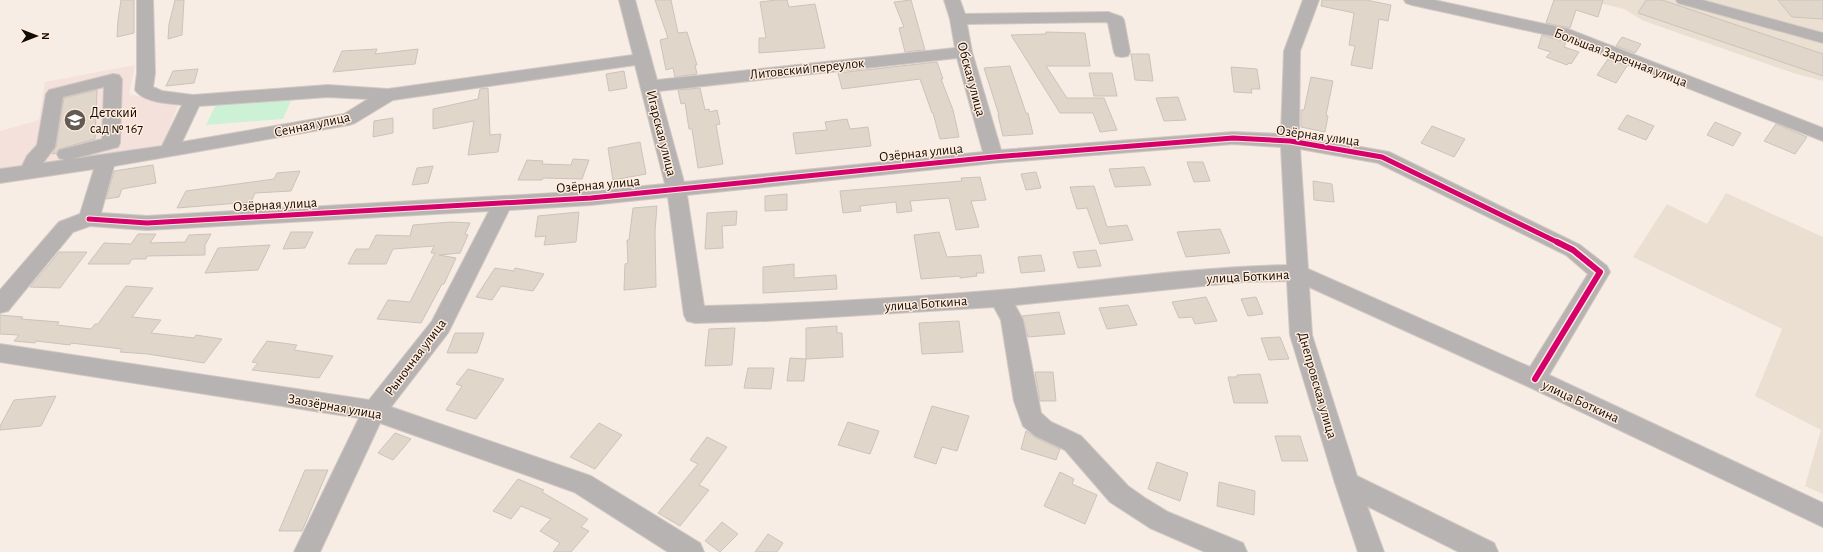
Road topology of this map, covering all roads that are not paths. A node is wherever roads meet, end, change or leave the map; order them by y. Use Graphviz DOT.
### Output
graph roads {
  1 [pos="145,0"];
  2 [pos="627,0"];
  3 [pos="952,0"];
  4 [pos="1311,0"];
  5 [pos="1412,0"];
  6 [pos="1684,0"];
  7 [pos="1713,5"];
  8 [pos="958,19"];
  9 [pos="1823,38"];
  10 [pos="964,52"];
  11 [pos="1122,52"];
  12 [pos="643,59"];
  13 [pos="650,86"];
  14 [pos="388,96"];
  15 [pos="194,101"];
  16 [pos="1823,135"];
  17 [pos="1290,141"];
  18 [pos="169,151"];
  19 [pos="994,157"];
  20 [pos="106,160"];
  21 [pos="32,167"];
  22 [pos="0,176"];
  23 [pos="676,188"];
  24 [pos="502,204"];
  25 [pos="89,219"];
  26 [pos="1297,273"];
  27 [pos="1000,298"];
  28 [pos="0,305"];
  29 [pos="695,315"];
  30 [pos="0,353"];
  31 [pos="1534,379"];
  32 [pos="374,411"];
  33 [pos="1347,483"];
  34 [pos="1823,515"];
  35 [pos="307,552"];
  36 [pos="691,552"];
  37 [pos="1234,552"];
  38 [pos="1371,552"];
  39 [pos="1485,552"];
  1 -- 15 [label="street"];
  2 -- 12 [label="street, Игарская улица"];
  3 -- 8 [label="street, Обская улица"];
  4 -- 17 [label="street, Днепровская улица"];
  5 -- 16 [label="street, Большая Заречная улица"];
  6 -- 7 [label="street"];
  7 -- 9 [label="street"];
  8 -- 10 [label="street, Обская улица"];
  8 -- 11 [label="street"];
  10 -- 13 [label="street, Литовский переулок"];
  10 -- 19 [label="street, Обская улица"];
  12 -- 13 [label="street, Игарская улица"];
  12 -- 14 [label="street, Сенная улица"];
  13 -- 23 [label="street, Игарская улица"];
  14 -- 15 [label="street"];
  14 -- 18 [label="street, Сенная улица"];
  15 -- 18 [label="street"];
  17 -- 19 [label="street, Озёрная улица"];
  17 -- 26 [label="street, Днепровская улица"];
  17 -- 31 [label="street, Озёрная улица"];
  18 -- 20 [label="street, Сенная улица"];
  19 -- 23 [label="street, Озёрная улица"];
  20 -- 21 [label="street, Сенная улица"];
  20 -- 25 [label="street"];
  21 -- 21 [label="street"];
  21 -- 22 [label="street, Сенная улица"];
  23 -- 24 [label="street, Озёрная улица"];
  23 -- 29 [label="street, Игарская улица"];
  24 -- 25 [label="street, Озёрная улица"];
  24 -- 32 [label="street, Рыночная улица"];
  25 -- 28 [label="street"];
  26 -- 27 [label="street, улица Боткина"];
  26 -- 31 [label="street, улица Боткина"];
  26 -- 33 [label="street, Днепровская улица"];
  27 -- 29 [label="street, улица Боткина"];
  27 -- 37 [label="street"];
  30 -- 32 [label="street, Заозёрная улица"];
  31 -- 34 [label="street, улица Боткина"];
  32 -- 35 [label="street, Рыночная улица"];
  32 -- 36 [label="street, Заозёрная улица"];
  33 -- 38 [label="street, Днепровская улица"];
  33 -- 39 [label="street"];
}
